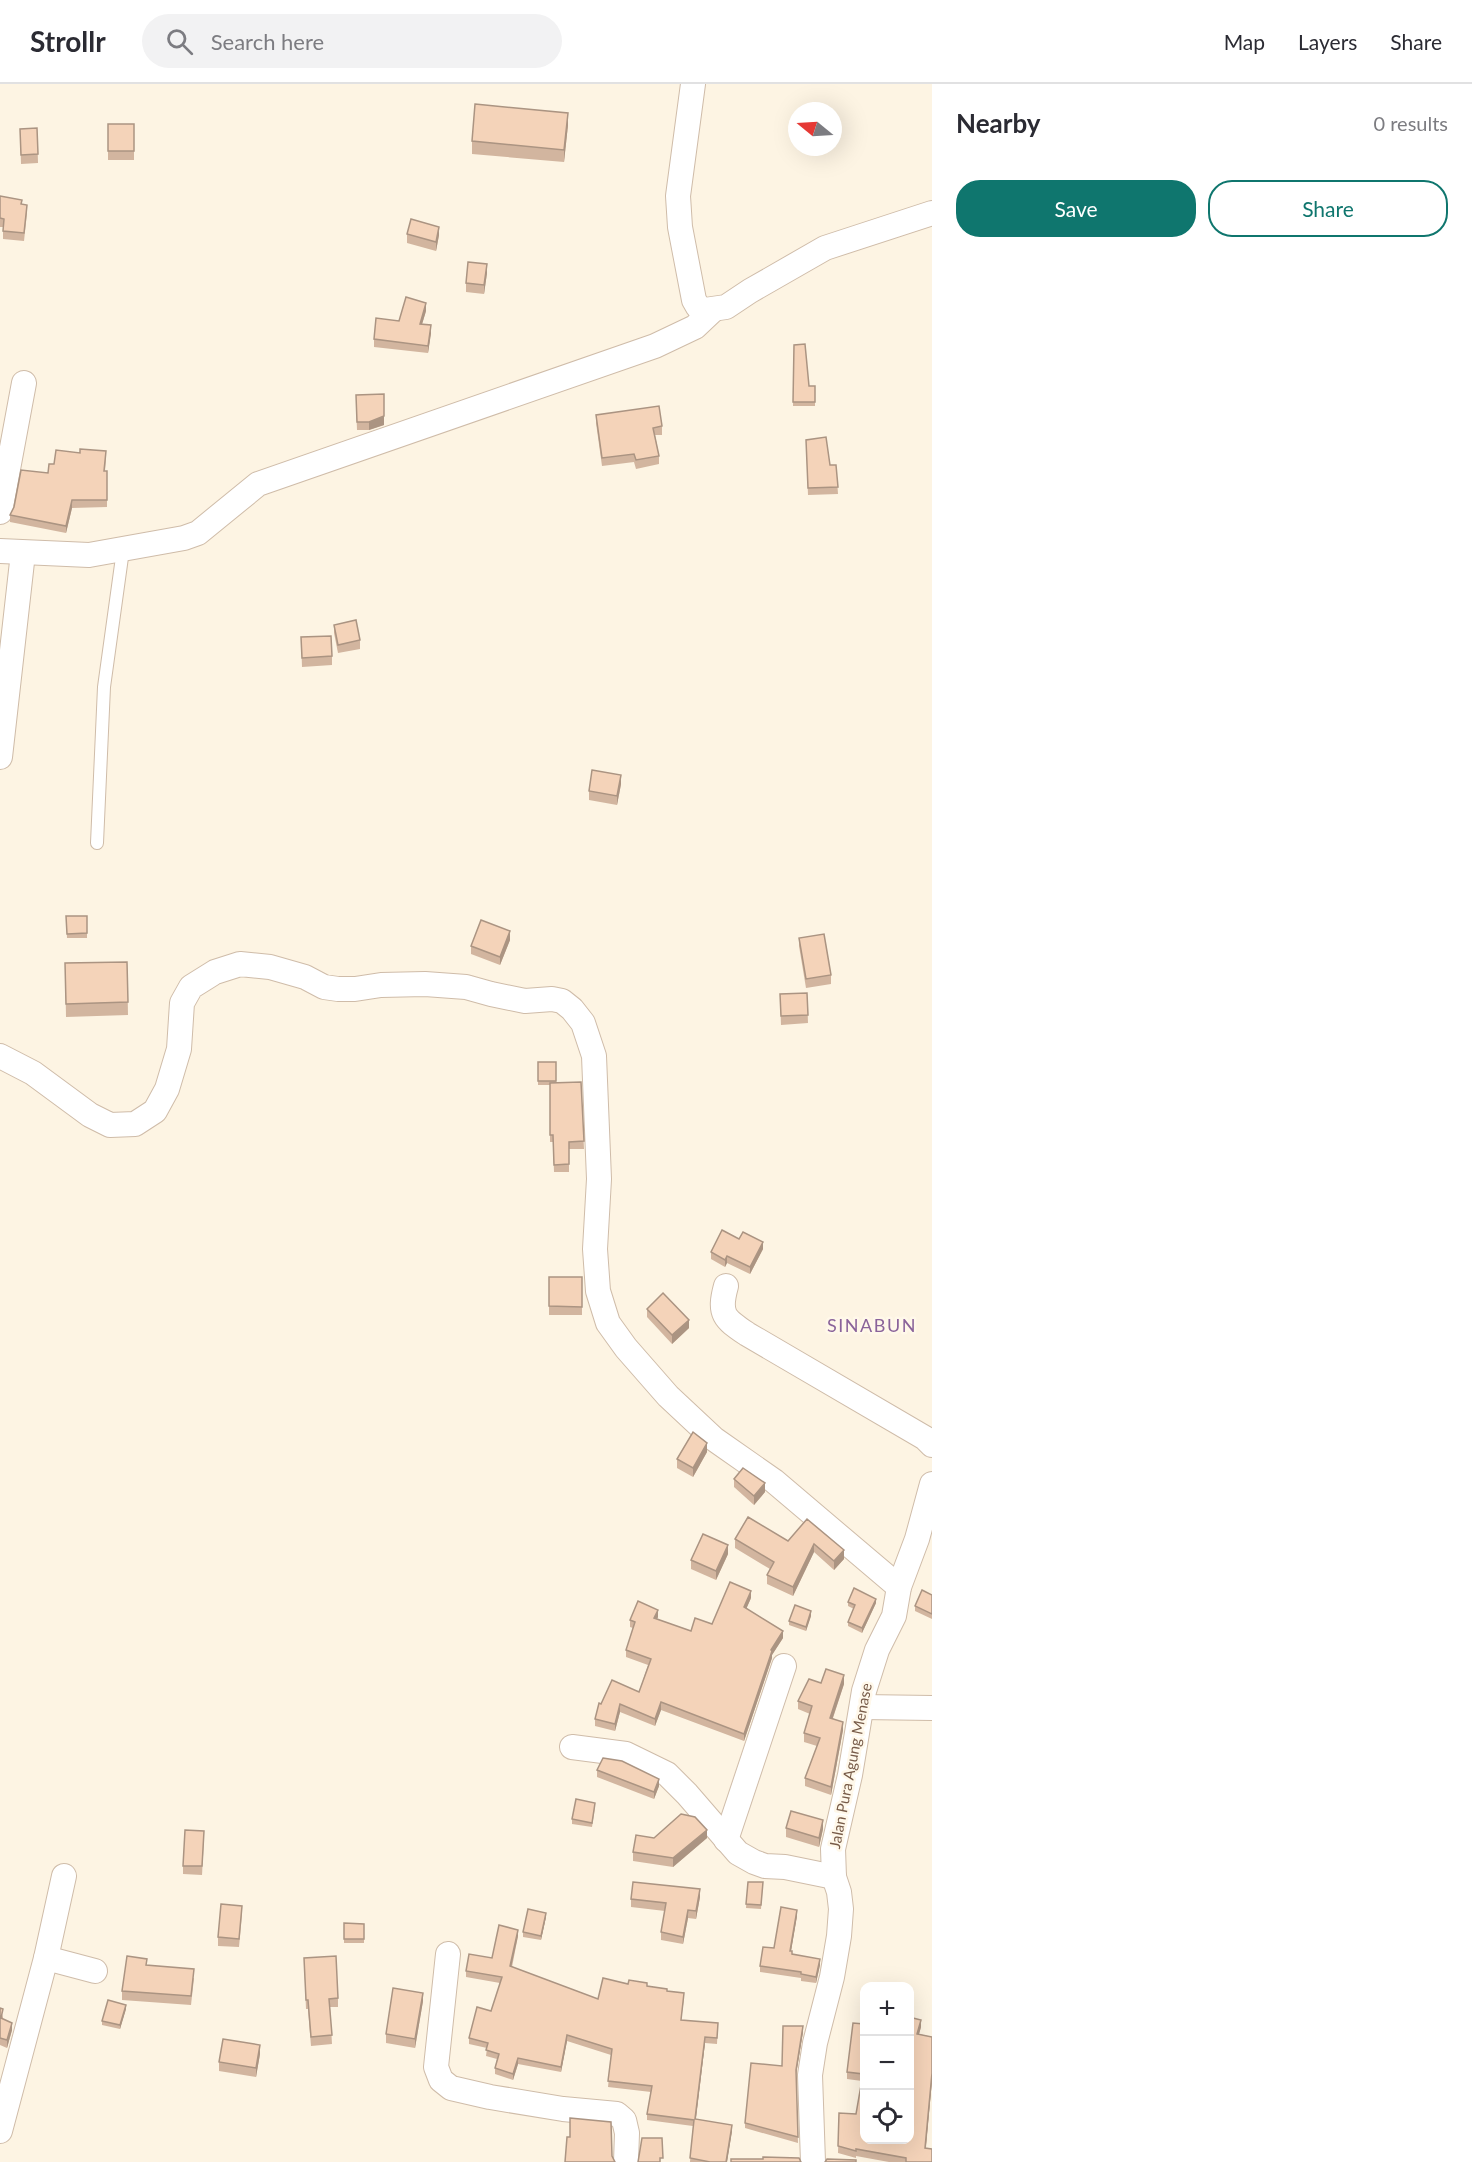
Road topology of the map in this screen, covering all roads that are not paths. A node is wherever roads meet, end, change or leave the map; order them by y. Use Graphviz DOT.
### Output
graph roads {
  1 [pos="693,84"];
  2 [pos="932,213"];
  3 [pos="713,310"];
  4 [pos="24,383"];
  5 [pos="0,512"];
  6 [pos="123,550"];
  7 [pos="11,552"];
  8 [pos="0,758"];
  9 [pos="97,843"];
  10 [pos="0,1056"];
  11 [pos="726,1286"];
  12 [pos="932,1445"];
  13 [pos="932,1484"];
  14 [pos="899,1587"];
  15 [pos="784,1666"];
  16 [pos="862,1707"];
  17 [pos="932,1708"];
  18 [pos="572,1747"];
  19 [pos="726,1839"];
  20 [pos="64,1876"];
  21 [pos="834,1877"];
  22 [pos="448,1954"];
  23 [pos="46,1958"];
  24 [pos="95,1971"];
  25 [pos="0,2131"];
  26 [pos="626,2162"];
  27 [pos="813,2162"];
  1 -- 3 [label="street"];
  2 -- 3 [label="street"];
  3 -- 6 [label="street"];
  4 -- 5 [label="street"];
  6 -- 7 [label="street"];
  6 -- 9 [label="lane"];
  7 -- 8 [label="street"];
  10 -- 14 [label="street"];
  11 -- 12 [label="street"];
  13 -- 14 [label="street, Jalan Pura Agung Menase"];
  14 -- 16 [label="street, Jalan Pura Agung Menase"];
  15 -- 19 [label="street"];
  16 -- 17 [label="street"];
  16 -- 21 [label="street, Jalan Pura Agung Menase"];
  18 -- 19 [label="street"];
  19 -- 21 [label="street"];
  20 -- 23 [label="street"];
  21 -- 27 [label="street, Jalan Pura Agung Menase"];
  22 -- 26 [label="street"];
  23 -- 24 [label="street"];
  23 -- 25 [label="street"];
}
